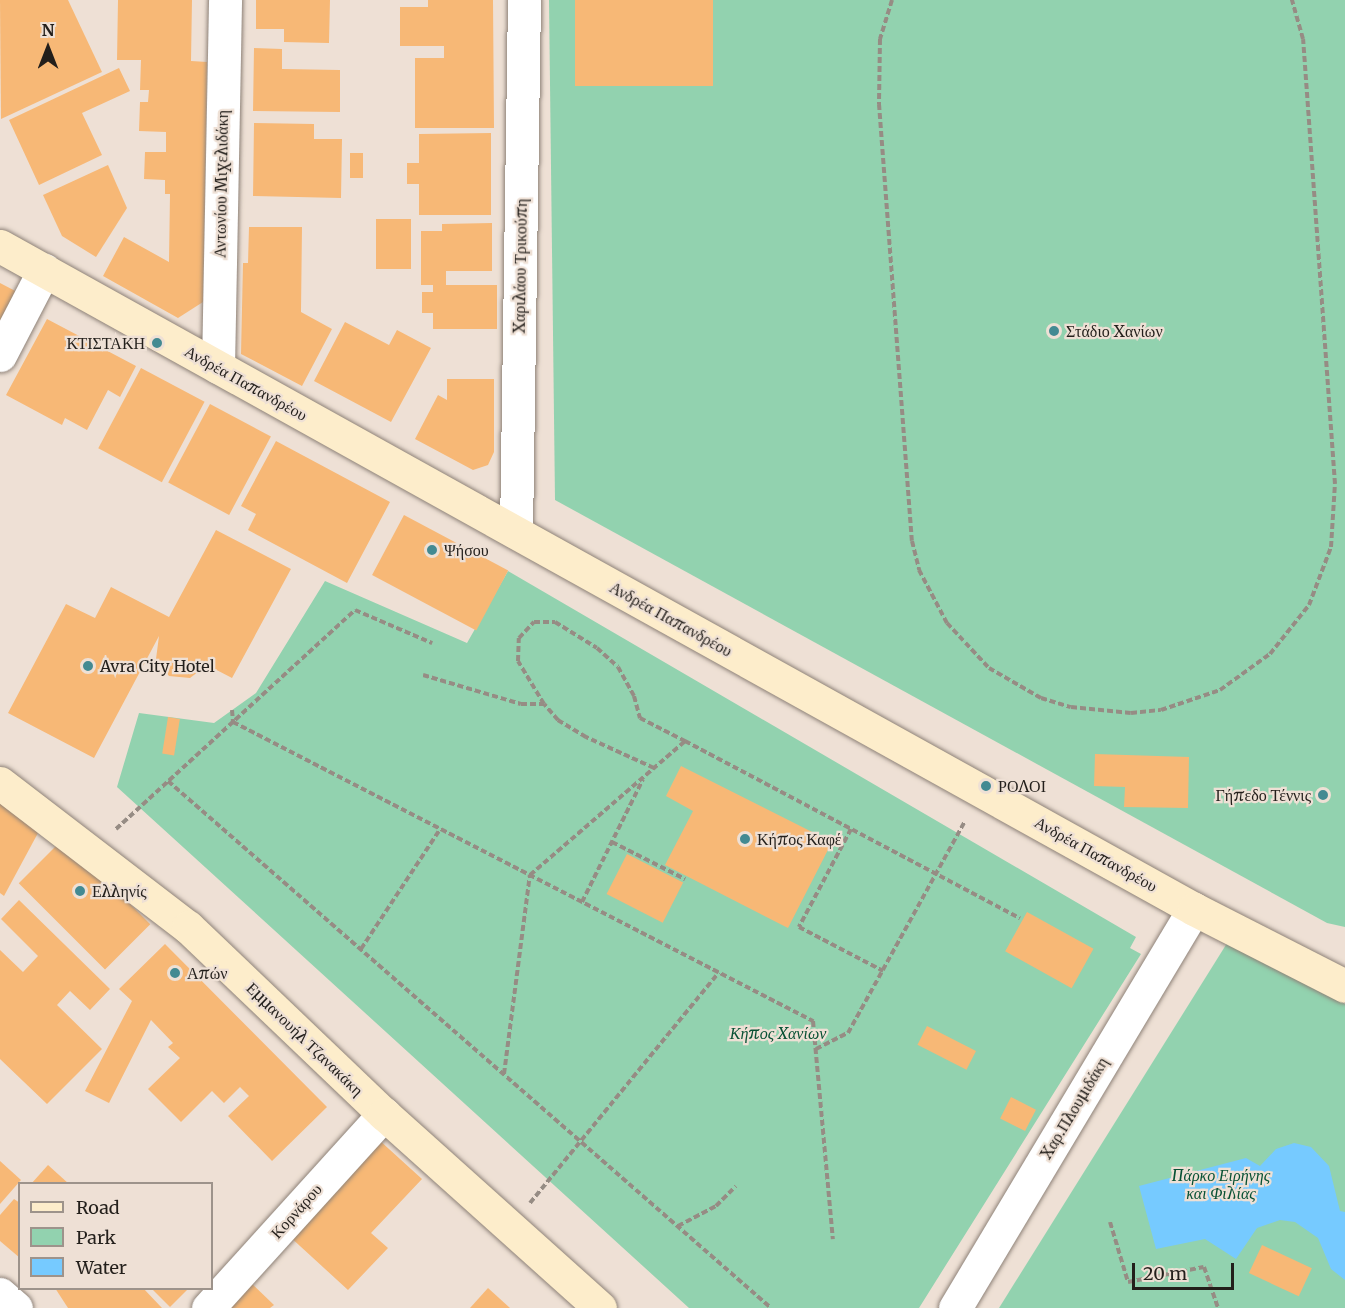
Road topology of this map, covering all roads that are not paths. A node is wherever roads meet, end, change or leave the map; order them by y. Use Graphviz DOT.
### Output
graph roads {
  1 [pos="225,0"];
  2 [pos="524,0"];
  3 [pos="1,244"];
  4 [pos="44,270"];
  5 [pos="0,355"];
  6 [pos="218,367"];
  7 [pos="516,532"];
  8 [pos="0,783"];
  9 [pos="1194,909"];
  10 [pos="1345,986"];
  11 [pos="384,1114"];
  12 [pos="0,1294"];
  13 [pos="16,1308"];
  14 [pos="208,1308"];
  15 [pos="600,1308"];
  16 [pos="955,1308"];
  1 -- 6 [label="street, Αντωνίου Μιχελιδάκη"];
  2 -- 7 [label="street, Χαριλάου Τρικούπη"];
  3 -- 4 [label="main road, Ανδρέα Παπανδρέου"];
  4 -- 5 [label="street"];
  4 -- 6 [label="main road, Ανδρέα Παπανδρέου"];
  6 -- 7 [label="main road, Ανδρέα Παπανδρέου"];
  7 -- 9 [label="main road, Ανδρέα Παπανδρέου"];
  8 -- 11 [label="main road, Εμμανουήλ Τζανακάκη"];
  9 -- 10 [label="main road, Ανδρέα Παπανδρέου"];
  9 -- 16 [label="street, Χαρ.Πλουμιδάκη"];
  11 -- 14 [label="street, Κορνάρου"];
  11 -- 15 [label="main road, Εμμανουήλ Τζανακάκη"];
  12 -- 13 [label="street"];
}
